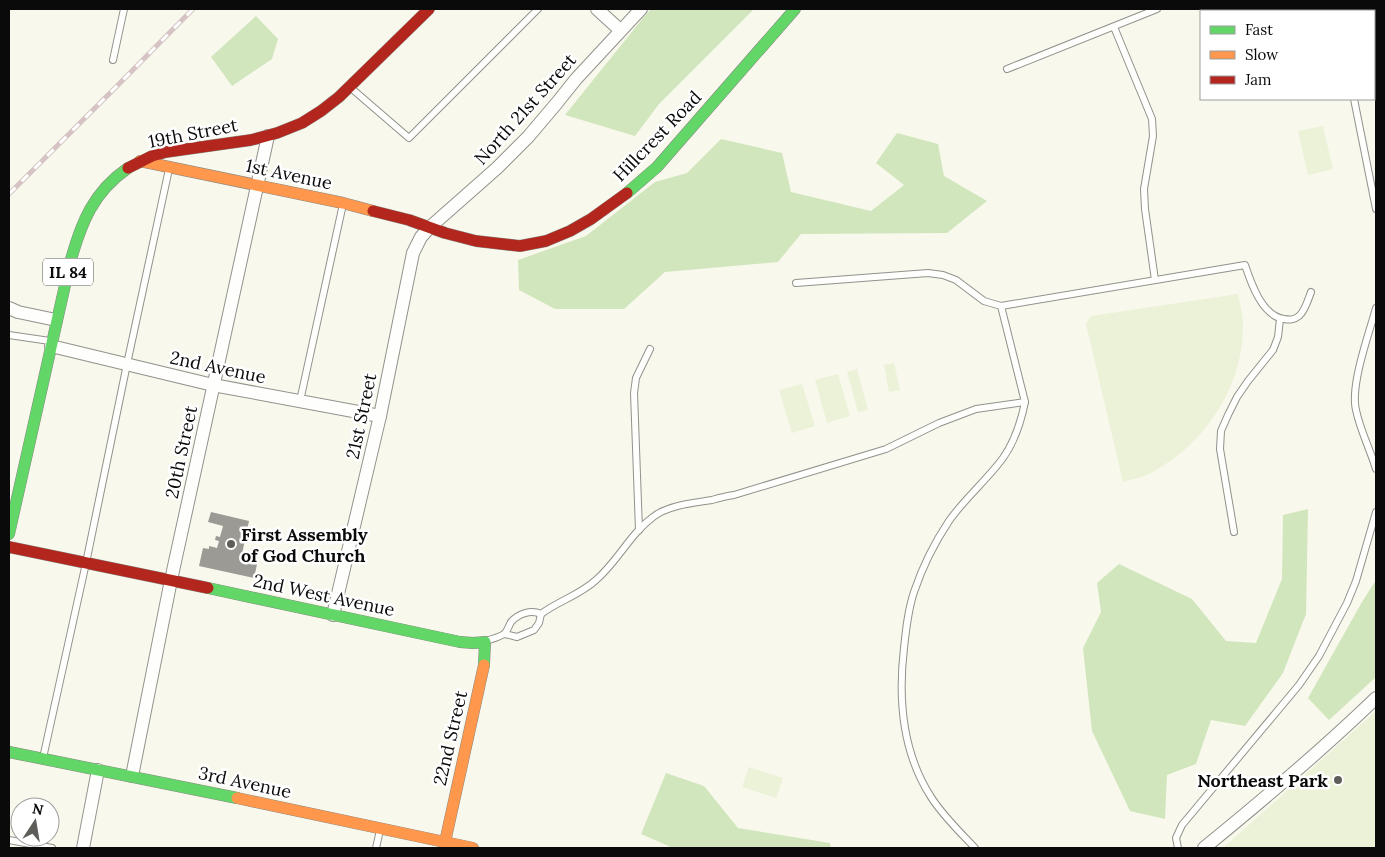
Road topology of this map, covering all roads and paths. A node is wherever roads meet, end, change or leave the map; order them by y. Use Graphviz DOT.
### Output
graph roads {
  1 [pos="124,9"];
  2 [pos="429,9"];
  3 [pos="538,9"];
  4 [pos="597,9"];
  5 [pos="642,9"];
  6 [pos="794,9"];
  7 [pos="1157,9"];
  8 [pos="1114,27"];
  9 [pos="620,30"];
  10 [pos="112,60"];
  11 [pos="1007,69"];
  12 [pos="350,87"];
  13 [pos="1354,100"];
  14 [pos="268,136"];
  15 [pos="140,161"];
  16 [pos="170,168"];
  17 [pos="256,185"];
  18 [pos="344,203"];
  19 [pos="1376,209"];
  20 [pos="429,228"];
  21 [pos="1156,280"];
  22 [pos="796,283"];
  23 [pos="1311,292"];
  24 [pos="1001,306"];
  25 [pos="9,308"];
  26 [pos="1376,308"];
  27 [pos="1280,319"];
  28 [pos="56,320"];
  29 [pos="9,334"];
  30 [pos="51,343"];
  31 [pos="650,349"];
  32 [pos="127,364"];
  33 [pos="213,385"];
  34 [pos="300,401"];
  35 [pos="1025,402"];
  36 [pos="380,416"];
  37 [pos="1376,468"];
  38 [pos="12,510"];
  39 [pos="1376,512"];
  40 [pos="639,530"];
  41 [pos="1234,532"];
  42 [pos="9,534"];
  43 [pos="9,547"];
  44 [pos="86,563"];
  45 [pos="171,580"];
  46 [pos="541,614"];
  47 [pos="333,615"];
  48 [pos="505,634"];
  49 [pos="485,642"];
  50 [pos="1376,698"];
  51 [pos="9,752"];
  52 [pos="42,759"];
  53 [pos="98,770"];
  54 [pos="132,776"];
  55 [pos="380,829"];
  56 [pos="9,840"];
  57 [pos="444,842"];
  58 [pos="52,848"];
  59 [pos="83,848"];
  60 [pos="376,848"];
  61 [pos="466,848"];
  62 [pos="975,848"];
  63 [pos="1178,848"];
  64 [pos="1204,848"];
  1 -- 10 [label="lane"];
  2 -- 12 [label="street, IL 84"];
  3 -- 12 [label="lane"];
  4 -- 9 [label="street"];
  5 -- 9 [label="street, North 21st Street"];
  6 -- 20 [label="street, Hillcrest Road"];
  7 -- 8 [label="lane"];
  8 -- 11 [label="lane"];
  8 -- 21 [label="lane"];
  9 -- 20 [label="street, North 21st Street"];
  12 -- 14 [label="street, IL 84"];
  13 -- 19 [label="lane"];
  14 -- 15 [label="street, 19th Street / IL 84"];
  14 -- 17 [label="street, 20th Street"];
  15 -- 16 [label="street, 1st Avenue"];
  15 -- 28 [label="street, 19th Street / IL 84"];
  16 -- 17 [label="street, 1st Avenue"];
  16 -- 32 [label="lane"];
  17 -- 18 [label="street, 1st Avenue"];
  17 -- 33 [label="street, 20th Street"];
  18 -- 20 [label="street, 1st Avenue"];
  18 -- 34 [label="lane"];
  20 -- 36 [label="street, 21st Street"];
  21 -- 24 [label="lane"];
  21 -- 27 [label="lane"];
  22 -- 24 [label="lane"];
  23 -- 27 [label="lane"];
  24 -- 35 [label="lane"];
  25 -- 28 [label="street"];
  26 -- 37 [label="lane"];
  27 -- 41 [label="lane"];
  28 -- 30 [label="street, 19th Street / IL 84"];
  29 -- 30 [label="lane"];
  30 -- 32 [label="street, 2nd Avenue"];
  30 -- 38 [label="street, 19th Street / IL 84"];
  31 -- 40 [label="lane"];
  32 -- 33 [label="street, 2nd Avenue"];
  32 -- 44 [label="lane"];
  33 -- 34 [label="street, 2nd Avenue"];
  33 -- 45 [label="street, 20th Street"];
  34 -- 36 [label="street, 2nd Avenue"];
  35 -- 40 [label="lane"];
  35 -- 62 [label="lane"];
  36 -- 47 [label="street, 21st Street"];
  38 -- 42 [label="street, 19th Street / IL 84"];
  39 -- 63 [label="lane"];
  40 -- 46 [label="lane"];
  43 -- 44 [label="street, 2nd West Avenue"];
  44 -- 45 [label="street, 2nd West Avenue"];
  44 -- 52 [label="lane"];
  45 -- 47 [label="street, 2nd West Avenue"];
  45 -- 54 [label="street, 20th Street"];
  46 -- 48 [label="lane"];
  46 -- 48 [label="lane"];
  47 -- 49 [label="street, 2nd West Avenue"];
  48 -- 49 [label="lane"];
  49 -- 57 [label="street, 22nd Street"];
  50 -- 64 [label="street"];
  51 -- 52 [label="street, 3rd Avenue"];
  52 -- 53 [label="street, 3rd Avenue"];
  53 -- 54 [label="street, 3rd Avenue"];
  53 -- 59 [label="street"];
  54 -- 55 [label="street, 3rd Avenue"];
  55 -- 57 [label="street, 3rd Avenue"];
  55 -- 60 [label="lane"];
  56 -- 58 [label="lane"];
  57 -- 61 [label="street, 3rd Avenue"];
}
